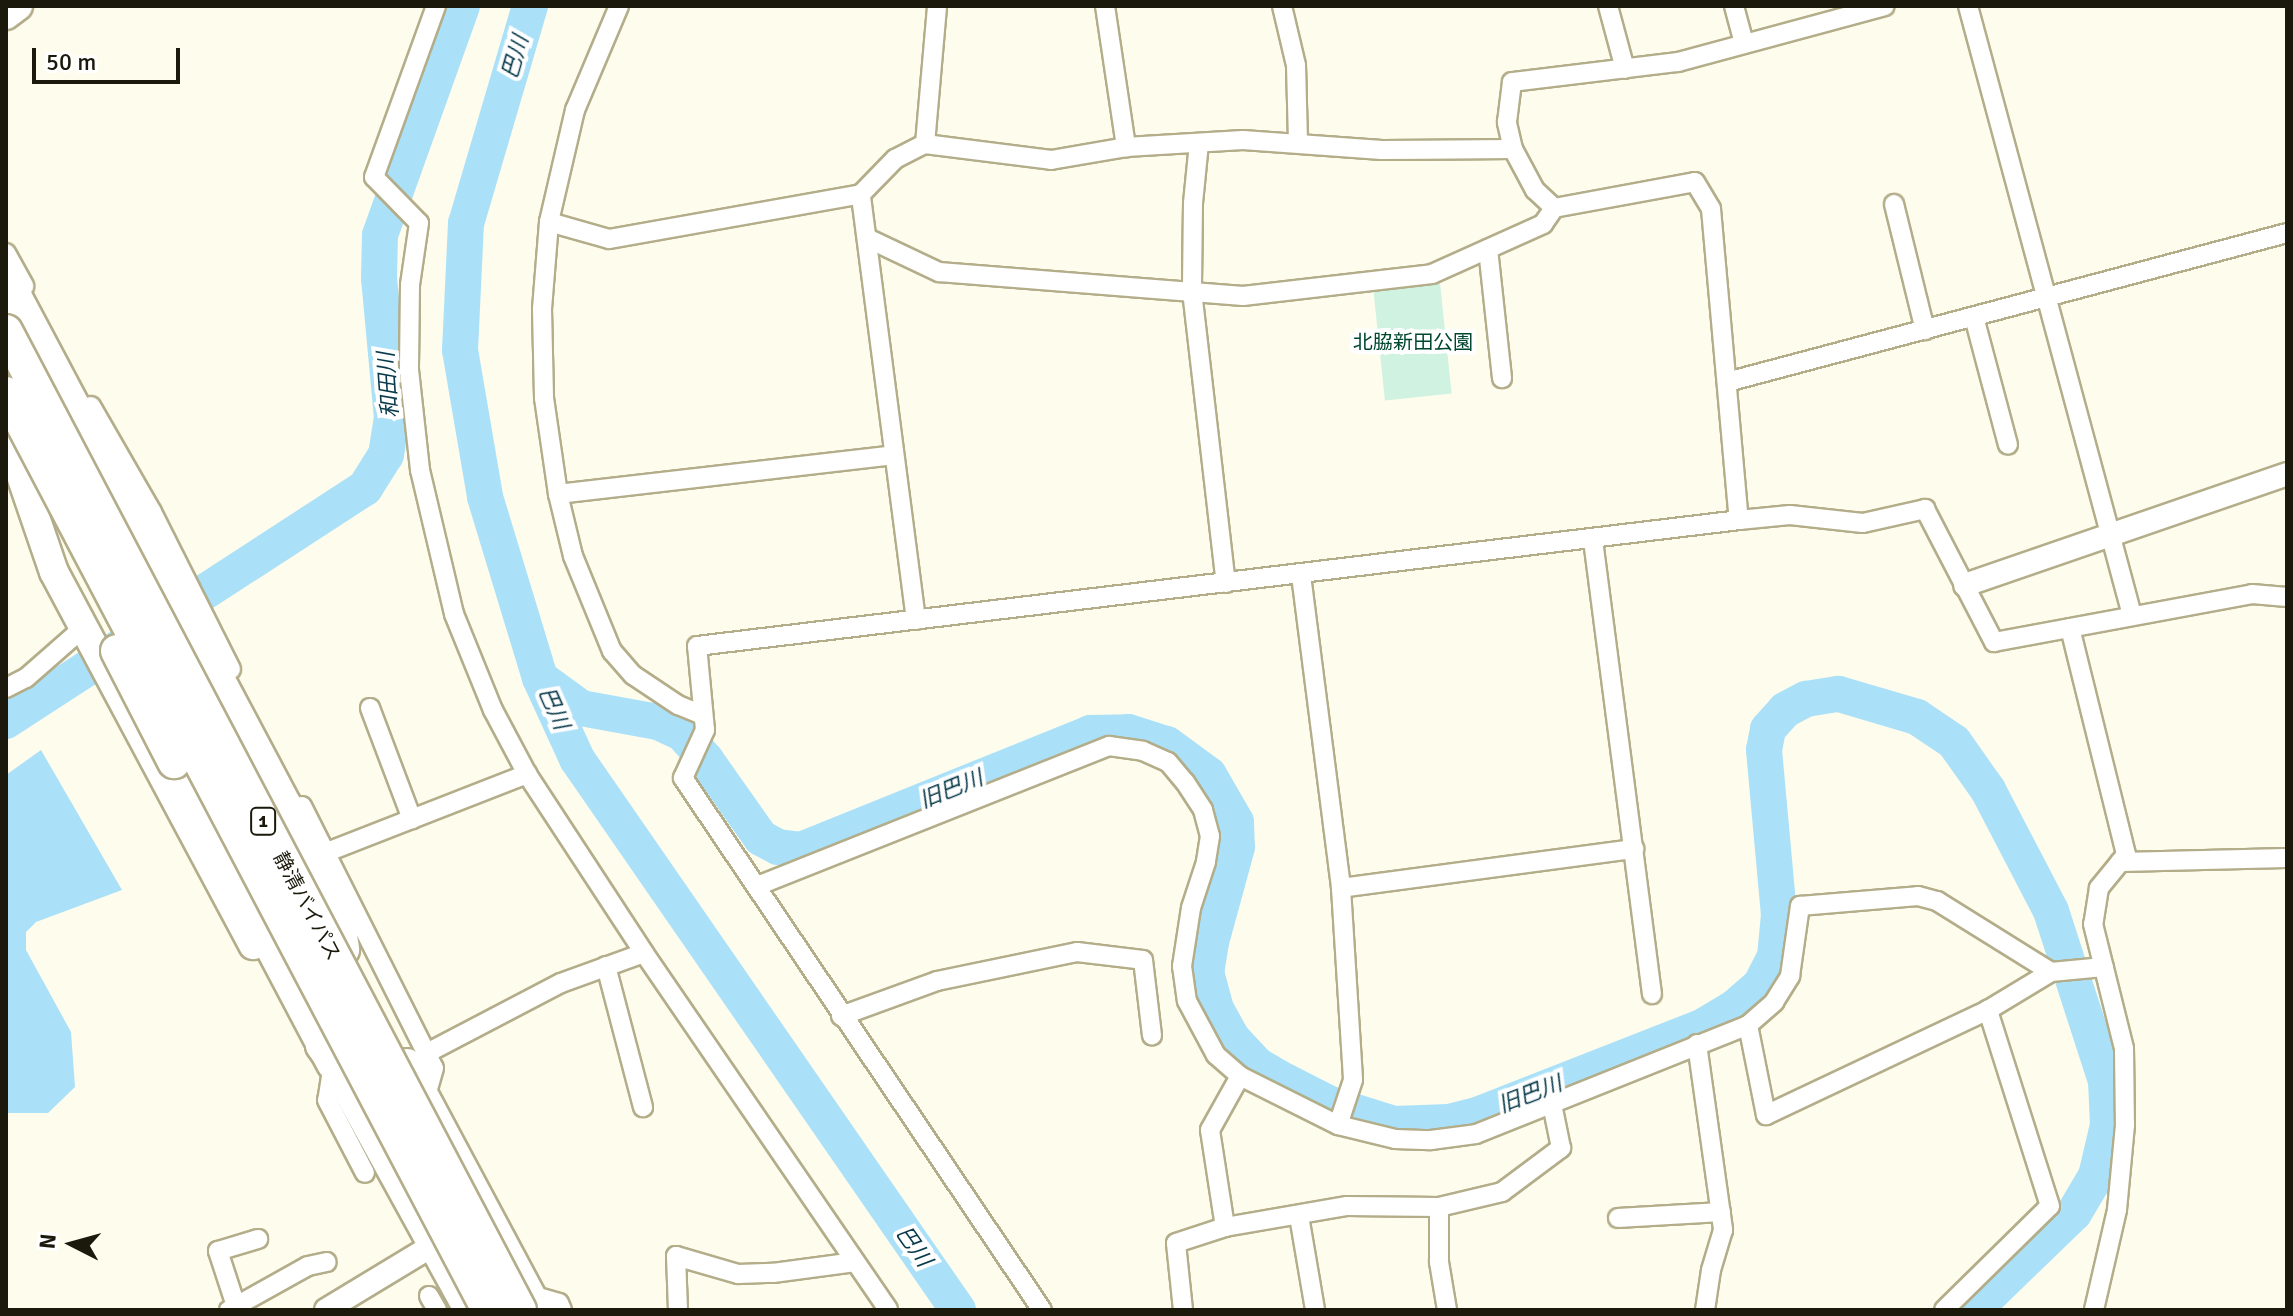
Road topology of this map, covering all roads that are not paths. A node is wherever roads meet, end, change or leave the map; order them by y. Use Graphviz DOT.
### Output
graph roads {
  1 [pos="18,6"];
  2 [pos="436,6"];
  3 [pos="619,6"];
  4 [pos="937,6"];
  5 [pos="1105,6"];
  6 [pos="1608,6"];
  7 [pos="1734,6"];
  8 [pos="1885,6"];
  9 [pos="1968,6"];
  10 [pos="1288,8"];
  11 [pos="6,15"];
  12 [pos="1744,44"];
  13 [pos="1625,69"];
  14 [pos="1298,141"];
  15 [pos="1199,143"];
  16 [pos="925,144"];
  17 [pos="1126,147"];
  18 [pos="1513,149"];
  19 [pos="861,194"];
  20 [pos="1894,204"];
  21 [pos="1554,208"];
  22 [pos="549,222"];
  23 [pos="2287,233"];
  24 [pos="867,238"];
  25 [pos="1488,249"];
  26 [pos="6,253"];
  27 [pos="6,279"];
  28 [pos="1192,291"];
  29 [pos="2049,298"];
  30 [pos="1974,317"];
  31 [pos="6,330"];
  32 [pos="1925,330"];
  33 [pos="1502,378"];
  34 [pos="1727,382"];
  35 [pos="6,393"];
  36 [pos="6,434"];
  37 [pos="2008,445"];
  38 [pos="894,455"];
  39 [pos="2287,474"];
  40 [pos="558,494"];
  41 [pos="1739,520"];
  42 [pos="2113,535"];
  43 [pos="1593,540"];
  44 [pos="1301,575"];
  45 [pos="1226,583"];
  46 [pos="1965,585"];
  47 [pos="2287,597"];
  48 [pos="2132,615"];
  49 [pos="916,620"];
  50 [pos="84,627"];
  51 [pos="2070,628"];
  52 [pos="6,688"];
  53 [pos="370,708"];
  54 [pos="704,722"];
  55 [pos="527,774"];
  56 [pos="412,819"];
  57 [pos="1634,849"];
  58 [pos="327,852"];
  59 [pos="2287,858"];
  60 [pos="2120,862"];
  61 [pos="757,886"];
  62 [pos="1341,888"];
  63 [pos="343,950"];
  64 [pos="644,953"];
  65 [pos="606,966"];
  66 [pos="2104,967"];
  67 [pos="2051,972"];
  68 [pos="1652,994"];
  69 [pos="1988,1010"];
  70 [pos="841,1016"];
  71 [pos="1748,1025"];
  72 [pos="1152,1035"];
  73 [pos="1697,1044"];
  74 [pos="427,1053"];
  75 [pos="333,1064"];
  76 [pos="1240,1076"];
  77 [pos="426,1096"];
  78 [pos="1552,1104"];
  79 [pos="643,1107"];
  80 [pos="1338,1125"];
  81 [pos="365,1173"];
  82 [pos="1439,1207"];
  83 [pos="1721,1212"];
  84 [pos="488,1213"];
  85 [pos="1299,1216"];
  86 [pos="1618,1218"];
  87 [pos="1225,1227"];
  88 [pos="258,1239"];
  89 [pos="434,1245"];
  90 [pos="327,1262"];
  91 [pos="855,1262"];
  92 [pos="260,1302"];
  93 [pos="530,1305"];
  94 [pos="233,1308"];
  95 [pos="326,1310"];
  96 [pos="468,1310"];
  97 [pos="488,1310"];
  98 [pos="562,1310"];
  99 [pos="678,1310"];
  100 [pos="888,1310"];
  101 [pos="1042,1310"];
  102 [pos="1183,1310"];
  103 [pos="1315,1310"];
  104 [pos="1447,1310"];
  105 [pos="1705,1310"];
  106 [pos="1944,1310"];
  107 [pos="2094,1310"];
  1 -- 11 [label="main road"];
  2 -- 55 [label="street"];
  3 -- 22 [label="street"];
  4 -- 16 [label="street"];
  5 -- 17 [label="street"];
  6 -- 13 [label="street"];
  7 -- 12 [label="street"];
  8 -- 12 [label="street"];
  9 -- 29 [label="street"];
  10 -- 14 [label="street"];
  12 -- 13 [label="street"];
  13 -- 18 [label="street"];
  14 -- 15 [label="street"];
  14 -- 18 [label="street"];
  15 -- 17 [label="street"];
  15 -- 28 [label="street"];
  16 -- 17 [label="street"];
  16 -- 19 [label="street"];
  18 -- 21 [label="street"];
  19 -- 22 [label="street"];
  19 -- 24 [label="street"];
  20 -- 32 [label="street"];
  21 -- 25 [label="street"];
  21 -- 34 [label="street"];
  22 -- 40 [label="street"];
  23 -- 29 [label="street"];
  24 -- 28 [label="street"];
  24 -- 38 [label="street"];
  25 -- 28 [label="street"];
  25 -- 33 [label="street"];
  26 -- 58 [label="street"];
  27 -- 63 [label="highway"];
  28 -- 45 [label="street"];
  29 -- 30 [label="street"];
  29 -- 42 [label="street"];
  30 -- 32 [label="street"];
  30 -- 37 [label="street"];
  31 -- 63 [label="main road"];
  31 -- 93 [label="highway, 静清バイパス / 1, bridge"];
  32 -- 34 [label="street"];
  34 -- 41 [label="street"];
  35 -- 97 [label="highway, 静清バイパス / 1, bridge"];
  36 -- 50 [label="main road"];
  36 -- 75 [label="highway, bridge"];
  38 -- 40 [label="street"];
  38 -- 49 [label="street"];
  39 -- 42 [label="street"];
  40 -- 54 [label="street"];
  41 -- 43 [label="street"];
  41 -- 46 [label="street"];
  42 -- 46 [label="street"];
  42 -- 48 [label="street"];
  43 -- 44 [label="street"];
  43 -- 57 [label="street"];
  44 -- 45 [label="street"];
  44 -- 62 [label="street"];
  45 -- 49 [label="street"];
  46 -- 51 [label="street"];
  47 -- 48 [label="street"];
  48 -- 51 [label="street"];
  49 -- 54 [label="street"];
  50 -- 52 [label="street"];
  50 -- 75 [label="main road"];
  51 -- 60 [label="street"];
  53 -- 56 [label="street"];
  54 -- 61 [label="street"];
  55 -- 56 [label="street"];
  55 -- 64 [label="street"];
  56 -- 58 [label="street"];
  57 -- 62 [label="street"];
  57 -- 68 [label="street"];
  58 -- 74 [label="street"];
  59 -- 60 [label="street"];
  60 -- 66 [label="street"];
  61 -- 70 [label="street"];
  61 -- 76 [label="street"];
  62 -- 80 [label="street"];
  63 -- 77 [label="main road"];
  64 -- 65 [label="street"];
  64 -- 91 [label="street"];
  65 -- 74 [label="street"];
  65 -- 79 [label="street"];
  66 -- 67 [label="street"];
  66 -- 107 [label="street"];
  67 -- 69 [label="street"];
  67 -- 71 [label="street"];
  69 -- 71 [label="street"];
  69 -- 106 [label="street"];
  70 -- 72 [label="street"];
  70 -- 101 [label="street"];
  71 -- 73 [label="street"];
  73 -- 78 [label="street"];
  73 -- 83 [label="street"];
  74 -- 77 [label="street"];
  75 -- 81 [label="street"];
  75 -- 89 [label="main road"];
  76 -- 80 [label="street"];
  76 -- 87 [label="street"];
  77 -- 84 [label="main road"];
  78 -- 80 [label="street"];
  78 -- 82 [label="street"];
  82 -- 85 [label="street"];
  82 -- 104 [label="street"];
  83 -- 86 [label="street"];
  83 -- 105 [label="street"];
  84 -- 89 [label="street"];
  84 -- 93 [label="main road"];
  85 -- 87 [label="street"];
  85 -- 103 [label="street"];
  87 -- 102 [label="street"];
  88 -- 94 [label="street"];
  89 -- 95 [label="street"];
  89 -- 96 [label="main road"];
  90 -- 92 [label="street"];
  91 -- 99 [label="street"];
  91 -- 100 [label="street"];
  92 -- 94 [label="street"];
  93 -- 98 [label="street"];
}
